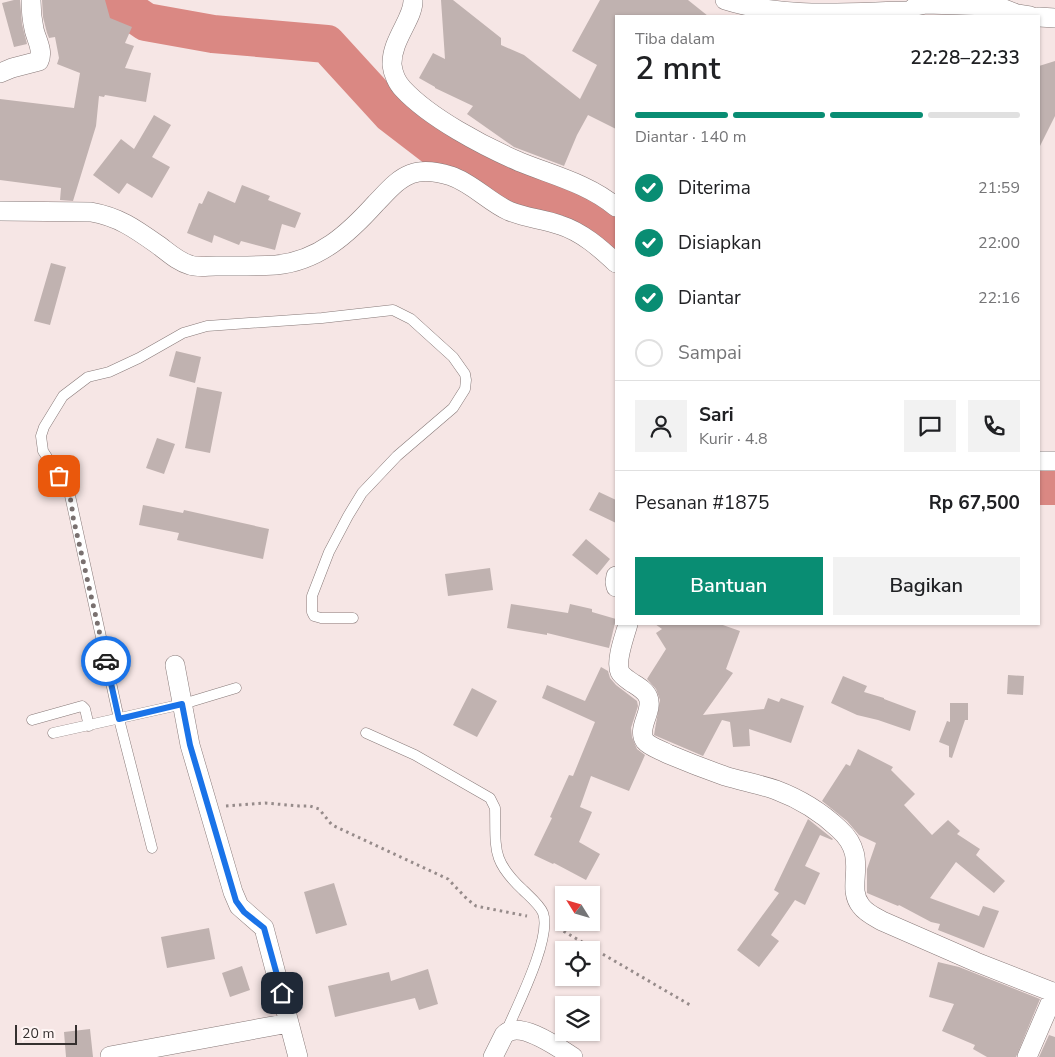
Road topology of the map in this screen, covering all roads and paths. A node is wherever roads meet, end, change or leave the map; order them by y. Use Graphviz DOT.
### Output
graph roads {
  1 [pos="31,0"];
  2 [pos="413,0"];
  3 [pos="726,0"];
  4 [pos="995,2"];
  5 [pos="779,14"];
  6 [pos="1024,15"];
  7 [pos="1040,17"];
  8 [pos="1055,18"];
  9 [pos="0,73"];
  10 [pos="615,206"];
  11 [pos="0,211"];
  12 [pos="615,261"];
  13 [pos="1040,461"];
  14 [pos="1055,461"];
  15 [pos="353,618"];
  16 [pos="628,625"];
  17 [pos="175,665"];
  18 [pos="236,688"];
  19 [pos="182,704"];
  20 [pos="119,719"];
  21 [pos="32,720"];
  22 [pos="89,726"];
  23 [pos="53,733"];
  24 [pos="366,733"];
  25 [pos="208,807"];
  26 [pos="152,848"];
  27 [pos="544,920"];
  28 [pos="1055,992"];
  29 [pos="690,1005"];
  30 [pos="290,1023"];
  31 [pos="506,1032"];
  32 [pos="110,1056"];
  33 [pos="298,1057"];
  34 [pos="493,1057"];
  35 [pos="573,1057"];
  36 [pos="1026,1057"];
  1 -- 9 [label="street"];
  2 -- 10 [label="street"];
  3 -- 5 [label="street"];
  4 -- 5 [label="street"];
  4 -- 6 [label="street"];
  7 -- 8 [label="street"];
  11 -- 12 [label="street"];
  13 -- 14 [label="street"];
  15 -- 20 [label="lane"];
  16 -- 28 [label="street"];
  17 -- 19 [label="street"];
  18 -- 19 [label="lane"];
  19 -- 20 [label="lane"];
  19 -- 25 [label="street"];
  20 -- 22 [label="lane"];
  20 -- 26 [label="lane"];
  21 -- 22 [label="lane"];
  22 -- 23 [label="lane"];
  24 -- 27 [label="lane"];
  25 -- 27 [label="path"];
  25 -- 30 [label="street"];
  27 -- 29 [label="path"];
  27 -- 31 [label="lane"];
  28 -- 36 [label="street"];
  30 -- 32 [label="street"];
  30 -- 33 [label="street"];
  31 -- 34 [label="street"];
  31 -- 35 [label="street"];
}
